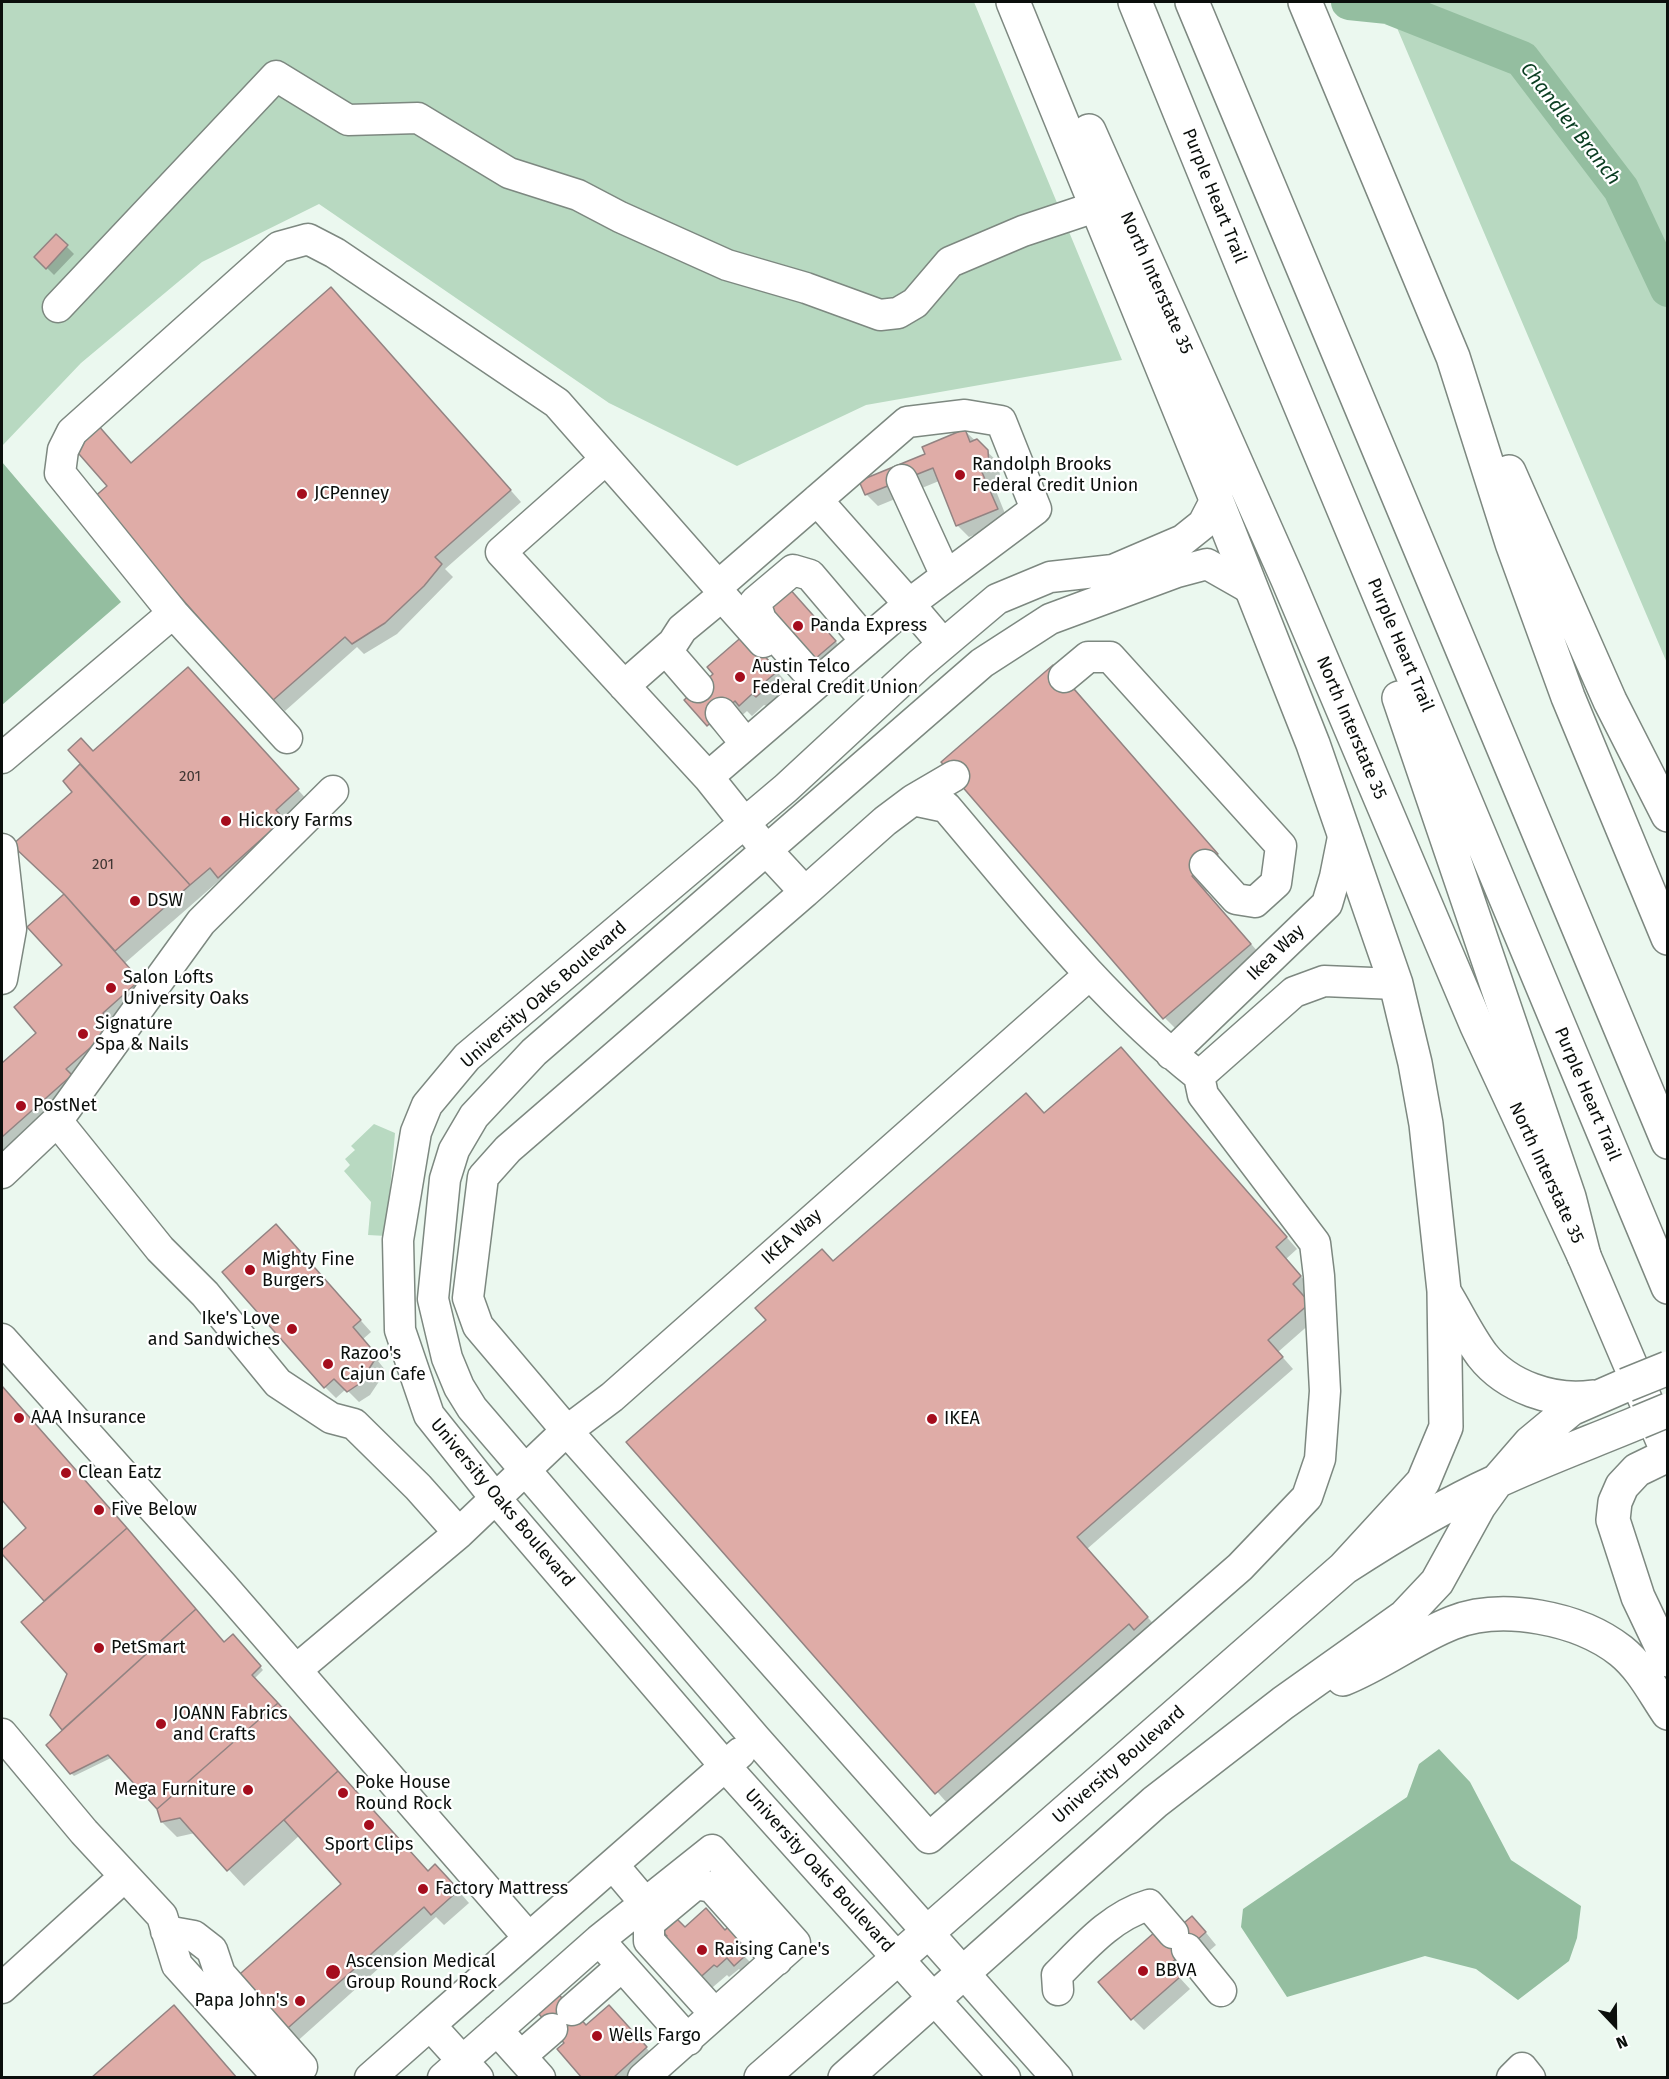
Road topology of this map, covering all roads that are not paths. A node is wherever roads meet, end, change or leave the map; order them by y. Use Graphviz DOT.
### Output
graph roads {
  1 [pos="1013,2"];
  2 [pos="1037,2"];
  3 [pos="1135,2"];
  4 [pos="1192,2"];
  5 [pos="1305,2"];
  6 [pos="1095,207"];
  7 [pos="1252,292"];
  8 [pos="58,307"];
  9 [pos="1453,357"];
  10 [pos="606,459"];
  11 [pos="892,464"];
  12 [pos="1216,499"];
  13 [pos="818,500"];
  14 [pos="946,576"];
  15 [pos="1251,589"];
  16 [pos="720,591"];
  17 [pos="909,604"];
  18 [pos="173,613"];
  19 [pos="866,640"];
  20 [pos="943,644"];
  21 [pos="666,650"];
  22 [pos="1064,677"];
  23 [pos="624,686"];
  24 [pos="698,687"];
  25 [pos="812,687"];
  26 [pos="721,713"];
  27 [pos="287,738"];
  28 [pos="746,744"];
  29 [pos="2,758"];
  30 [pos="954,776"];
  31 [pos="708,777"];
  32 [pos="333,791"];
  33 [pos="914,800"];
  34 [pos="1668,815"];
  35 [pos="745,823"];
  36 [pos="1344,832"];
  37 [pos="2,849"];
  38 [pos="767,851"];
  39 [pos="1205,865"];
  40 [pos="805,892"];
  41 [pos="1668,938"];
  42 [pos="1089,975"];
  43 [pos="2,979"];
  44 [pos="1396,984"];
  45 [pos="1171,1054"];
  46 [pos="1199,1076"];
  47 [pos="57,1121"];
  48 [pos="1668,1142"];
  49 [pos="2,1173"];
  50 [pos="1584,1256"];
  51 [pos="1668,1287"];
  52 [pos="1444,1291"];
  53 [pos="2,1339"];
  54 [pos="1668,1368"];
  55 [pos="1594,1397"];
  56 [pos="1653,1416"];
  57 [pos="567,1431"];
  58 [pos="1662,1456"];
  59 [pos="526,1472"];
  60 [pos="1497,1481"];
  61 [pos="496,1499"];
  62 [pos="459,1533"];
  63 [pos="1344,1568"];
  64 [pos="1668,1660"];
  65 [pos="296,1670"];
  66 [pos="1283,1703"];
  67 [pos="1668,1713"];
  68 [pos="2,1734"];
  69 [pos="756,1739"];
  70 [pos="725,1766"];
  71 [pos="613,1864"];
  72 [pos="124,1877"];
  73 [pos="646,1904"];
  74 [pos="928,1931"];
  75 [pos="529,1938"];
  76 [pos="599,1940"];
  77 [pos="896,1959"];
  78 [pos="777,1960"];
  79 [pos="622,1966"];
  80 [pos="964,1972"];
  81 [pos="2,1988"];
  82 [pos="1058,1990"];
  83 [pos="1221,1991"];
  84 [pos="934,1997"];
  85 [pos="716,2014"];
  86 [pos="430,2025"];
  87 [pos="497,2030"];
  88 [pos="688,2040"];
  89 [pos="531,2067"];
  90 [pos="290,2072"];
  91 [pos="461,2072"];
  92 [pos="370,2078"];
  93 [pos="643,2078"];
  94 [pos="761,2078"];
  95 [pos="845,2078"];
  96 [pos="1005,2078"];
  97 [pos="1057,2078"];
  98 [pos="1512,2078"];
  99 [pos="1530,2078"];
  1 -- 6 [label="main road"];
  2 -- 50 [label="main road, North Interstate 35"];
  3 -- 7 [label="main road, Purple Heart Trail"];
  4 -- 48 [label="main road"];
  5 -- 9 [label="main road"];
  6 -- 8 [label="street"];
  6 -- 12 [label="main road"];
  7 -- 50 [label="main road"];
  7 -- 51 [label="main road, Purple Heart Trail"];
  9 -- 34 [label="main road"];
  9 -- 41 [label="main road"];
  10 -- 16 [label="street"];
  10 -- 18 [label="street"];
  10 -- 23 [label="street"];
  11 -- 13 [label="street"];
  11 -- 14 [label="street"];
  11 -- 14 [label="street"];
  12 -- 15 [label="main road"];
  12 -- 20 [label="street, University Oaks Boulevard"];
  13 -- 16 [label="street"];
  13 -- 17 [label="street"];
  14 -- 17 [label="street"];
  15 -- 36 [label="main road"];
  15 -- 38 [label="street, University Oaks Boulevard"];
  16 -- 21 [label="street"];
  16 -- 25 [label="street"];
  17 -- 19 [label="street"];
  17 -- 20 [label="street"];
  18 -- 27 [label="street"];
  18 -- 29 [label="street"];
  19 -- 25 [label="street"];
  19 -- 25 [label="street"];
  20 -- 35 [label="street, University Oaks Boulevard"];
  21 -- 23 [label="street"];
  21 -- 24 [label="street"];
  22 -- 39 [label="street"];
  23 -- 31 [label="street"];
  25 -- 28 [label="street"];
  26 -- 28 [label="street"];
  28 -- 31 [label="street"];
  30 -- 33 [label="street"];
  31 -- 35 [label="street"];
  32 -- 47 [label="street"];
  33 -- 40 [label="street"];
  33 -- 42 [label="street"];
  35 -- 38 [label="street"];
  35 -- 61 [label="street, University Oaks Boulevard"];
  36 -- 44 [label="main road"];
  36 -- 45 [label="street, Ikea Way"];
  37 -- 43 [label="street"];
  38 -- 40 [label="street"];
  38 -- 59 [label="street, University Oaks Boulevard"];
  40 -- 57 [label="street"];
  42 -- 45 [label="street"];
  42 -- 57 [label="street, IKEA Way"];
  44 -- 46 [label="street"];
  44 -- 52 [label="main road"];
  45 -- 46 [label="street"];
  46 -- 57 [label="street"];
  47 -- 49 [label="street"];
  47 -- 62 [label="street"];
  50 -- 58 [label="main road, North Interstate 35"];
  52 -- 55 [label="main road"];
  52 -- 63 [label="main road"];
  53 -- 65 [label="street"];
  54 -- 55 [label="main road, University Boulevard, bridge"];
  55 -- 60 [label="main road, University Boulevard"];
  56 -- 60 [label="main road, University Boulevard"];
  57 -- 59 [label="street, IKEA Way"];
  58 -- 64 [label="main road"];
  59 -- 61 [label="street, IKEA Way"];
  59 -- 69 [label="street, University Oaks Boulevard"];
  60 -- 63 [label="main road, University Boulevard"];
  60 -- 66 [label="main road, University Boulevard"];
  61 -- 62 [label="street, IKEA Way"];
  61 -- 70 [label="street, University Oaks Boulevard"];
  62 -- 65 [label="street, IKEA Way"];
  63 -- 74 [label="main road, University Boulevard"];
  65 -- 75 [label="street"];
  66 -- 67 [label="main road"];
  66 -- 80 [label="main road, University Boulevard"];
  68 -- 72 [label="street"];
  69 -- 70 [label="street"];
  69 -- 74 [label="street, University Oaks Boulevard"];
  70 -- 71 [label="street"];
  70 -- 77 [label="street, University Oaks Boulevard"];
  71 -- 73 [label="street"];
  71 -- 75 [label="street"];
  72 -- 81 [label="street"];
  72 -- 90 [label="street"];
  73 -- 76 [label="street"];
  73 -- 78 [label="street"];
  74 -- 77 [label="main road, University Boulevard"];
  74 -- 80 [label="street, University Oaks Boulevard"];
  75 -- 86 [label="street"];
  76 -- 79 [label="street"];
  76 -- 87 [label="street"];
  77 -- 84 [label="street, University Oaks Boulevard"];
  77 -- 94 [label="main road, University Boulevard"];
  78 -- 85 [label="street"];
  78 -- 85 [label="street"];
  79 -- 88 [label="street"];
  79 -- 89 [label="street"];
  80 -- 84 [label="main road, University Boulevard"];
  80 -- 97 [label="street, University Oaks Boulevard"];
  82 -- 83 [label="street"];
  84 -- 95 [label="main road, University Boulevard"];
  84 -- 96 [label="street, University Oaks Boulevard"];
  85 -- 88 [label="street"];
  86 -- 91 [label="street"];
  86 -- 92 [label="street"];
  87 -- 89 [label="street"];
  87 -- 91 [label="street"];
  88 -- 93 [label="street"];
  98 -- 99 [label="street"];
}
